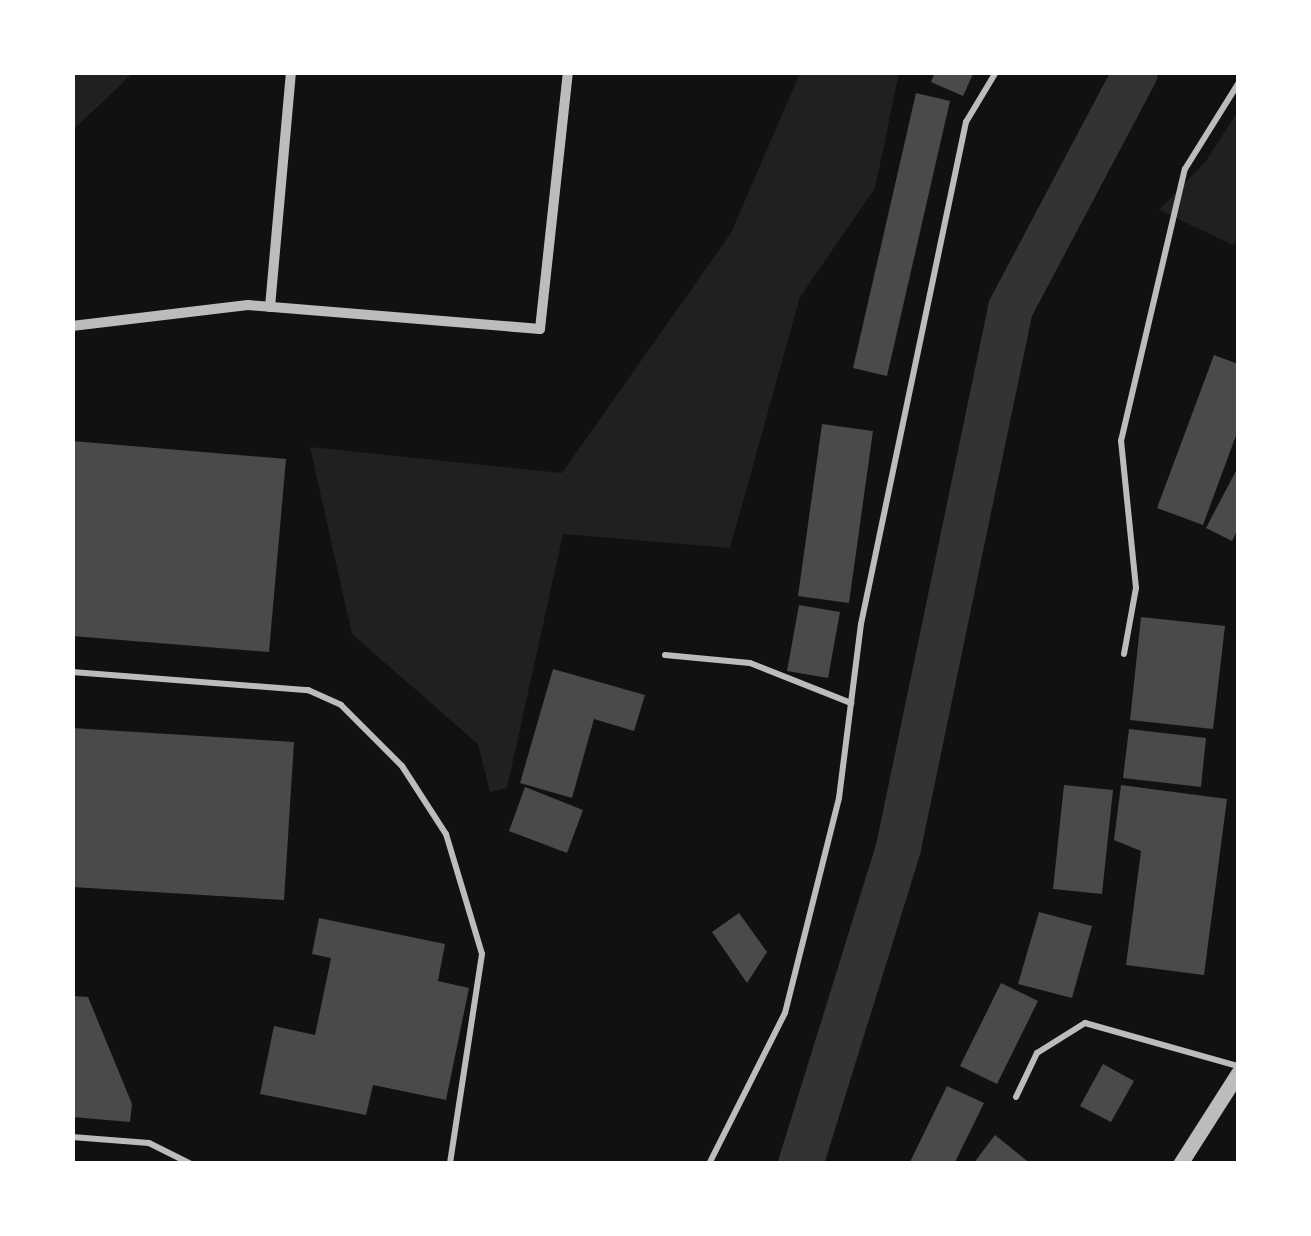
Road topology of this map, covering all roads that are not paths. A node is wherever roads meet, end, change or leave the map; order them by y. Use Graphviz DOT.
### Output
graph roads {
  1 [pos="291,72"];
  2 [pos="568,72"];
  3 [pos="996,72"];
  4 [pos="1238,84"];
  5 [pos="270,307"];
  6 [pos="72,326"];
  7 [pos="1124,654"];
  8 [pos="665,655"];
  9 [pos="72,672"];
  10 [pos="851,702"];
  11 [pos="1238,1070"];
  12 [pos="1016,1096"];
  13 [pos="72,1138"];
  14 [pos="192,1164"];
  15 [pos="450,1164"];
  16 [pos="709,1164"];
  17 [pos="1180,1164"];
  1 -- 5 [label="street"];
  2 -- 5 [label="street"];
  3 -- 10 [label="lane"];
  4 -- 7 [label="lane"];
  5 -- 6 [label="street"];
  8 -- 10 [label="lane"];
  9 -- 15 [label="lane"];
  10 -- 16 [label="lane"];
  11 -- 12 [label="lane"];
  11 -- 17 [label="street"];
  13 -- 14 [label="lane"];
}
